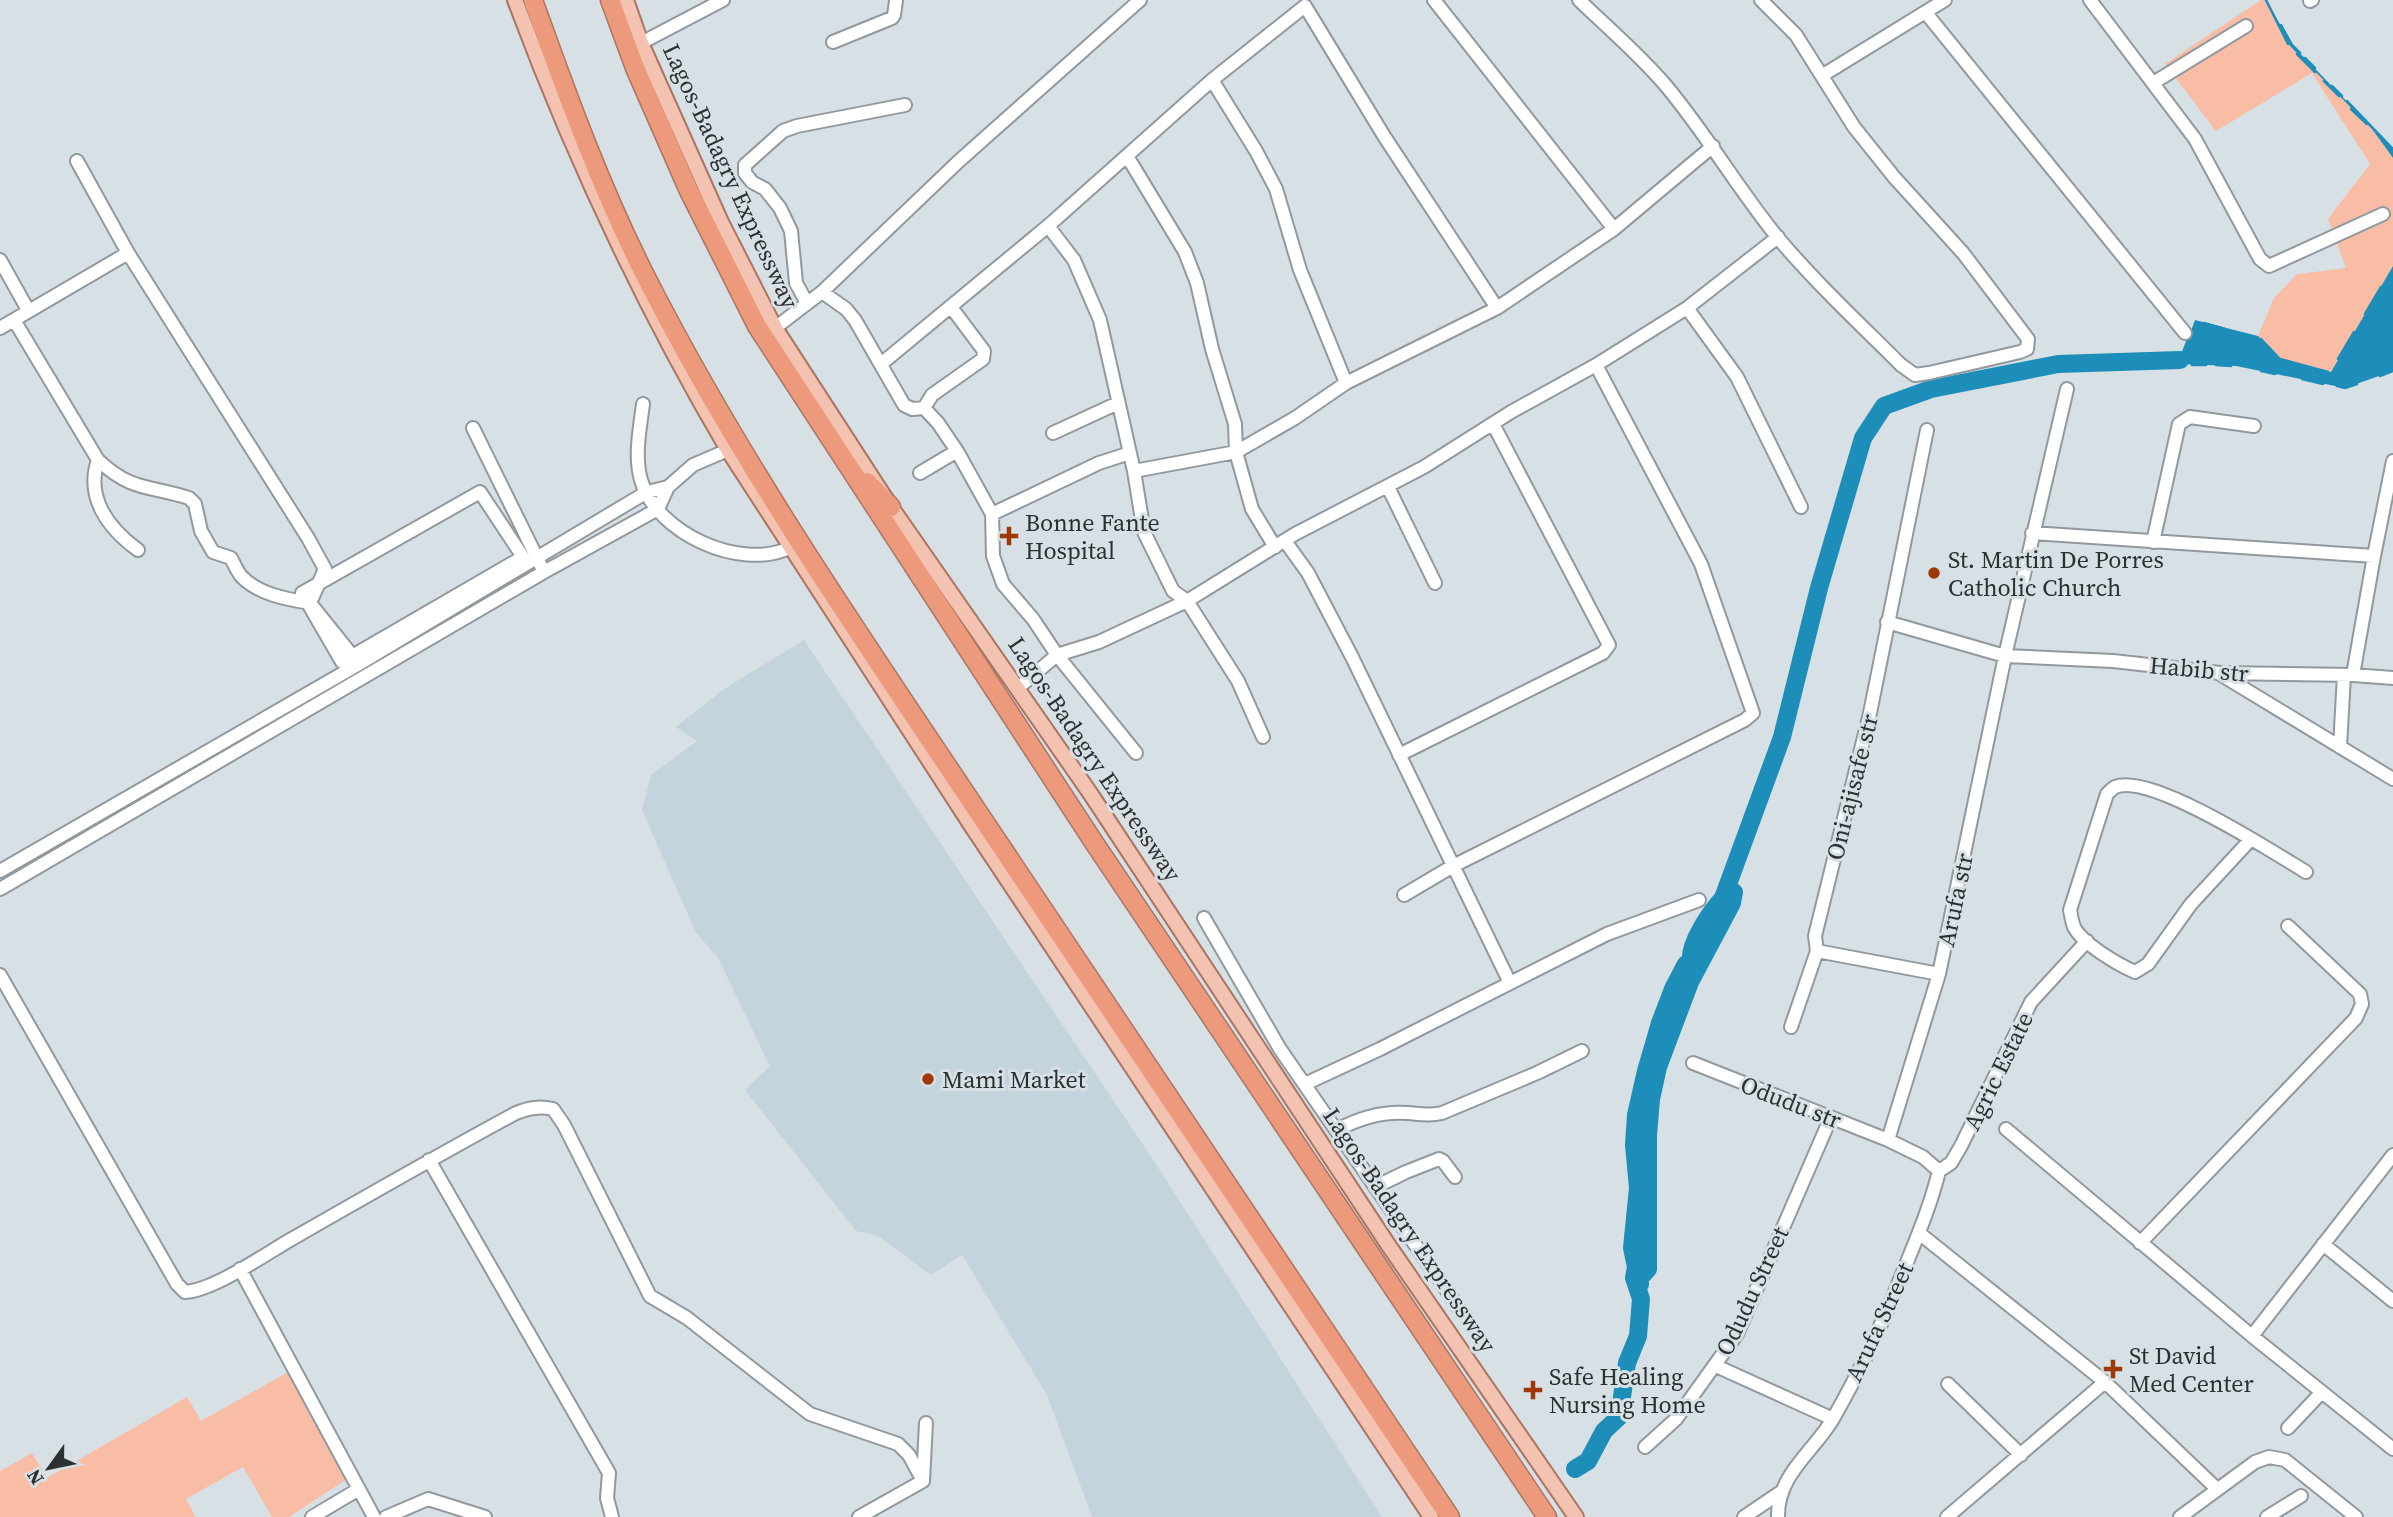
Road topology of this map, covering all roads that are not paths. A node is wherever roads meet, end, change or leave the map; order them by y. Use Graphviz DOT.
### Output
graph roads {
  1 [pos="515,0"];
  2 [pos="533,0"];
  3 [pos="610,0"];
  4 [pos="626,0"];
  5 [pos="723,0"];
  6 [pos="897,0"];
  7 [pos="1140,0"];
  8 [pos="1434,0"];
  9 [pos="1579,0"];
  10 [pos="1761,0"];
  11 [pos="2090,0"];
  12 [pos="1935,5"];
  13 [pos="2246,26"];
  14 [pos="833,42"];
  15 [pos="641,43"];
  16 [pos="1823,75"];
  17 [pos="1212,80"];
  18 [pos="2153,83"];
  19 [pos="905,105"];
  20 [pos="1713,146"];
  21 [pos="1127,156"];
  22 [pos="77,161"];
  23 [pos="2383,214"];
  24 [pos="1048,226"];
  25 [pos="1614,229"];
  26 [pos="1778,237"];
  27 [pos="128,253"];
  28 [pos="0,260"];
  29 [pos="822,292"];
  30 [pos="807,303"];
  31 [pos="951,307"];
  32 [pos="1497,308"];
  33 [pos="1687,308"];
  34 [pos="28,310"];
  35 [pos="14,320"];
  36 [pos="0,328"];
  37 [pos="775,328"];
  38 [pos="2185,333"];
  39 [pos="881,364"];
  40 [pos="1596,365"];
  41 [pos="1346,383"];
  42 [pos="2067,389"];
  43 [pos="802,395"];
  44 [pos="1118,402"];
  45 [pos="643,404"];
  46 [pos="924,408"];
  47 [pos="1493,424"];
  48 [pos="2254,426"];
  49 [pos="473,428"];
  50 [pos="1927,430"];
  51 [pos="1053,433"];
  52 [pos="728,450"];
  53 [pos="957,451"];
  54 [pos="1236,452"];
  55 [pos="1129,453"];
  56 [pos="98,460"];
  57 [pos="2393,461"];
  58 [pos="1134,471"];
  59 [pos="920,474"];
  60 [pos="668,487"];
  61 [pos="1388,487"];
  62 [pos="647,492"];
  63 [pos="891,507"];
  64 [pos="1801,507"];
  65 [pos="658,509"];
  66 [pos="992,514"];
  67 [pos="2032,533"];
  68 [pos="2153,542"];
  69 [pos="1280,544"];
  70 [pos="797,549"];
  71 [pos="138,550"];
  72 [pos="2374,555"];
  73 [pos="523,557"];
  74 [pos="538,559"];
  75 [pos="544,572"];
  76 [pos="1435,583"];
  77 [pos="1187,601"];
  78 [pos="310,603"];
  79 [pos="1887,622"];
  80 [pos="1057,655"];
  81 [pos="2005,656"];
  82 [pos="359,664"];
  83 [pos="2220,673"];
  84 [pos="2349,675"];
  85 [pos="2393,678"];
  86 [pos="1017,688"];
  87 [pos="1263,737"];
  88 [pos="2340,747"];
  89 [pos="1136,754"];
  90 [pos="1399,755"];
  91 [pos="2393,779"];
  92 [pos="2251,839"];
  93 [pos="1453,866"];
  94 [pos="0,870"];
  95 [pos="2306,872"];
  96 [pos="0,889"];
  97 [pos="1404,895"];
  98 [pos="1699,900"];
  99 [pos="1204,918"];
  100 [pos="2288,926"];
  101 [pos="2087,942"];
  102 [pos="1817,951"];
  103 [pos="1939,974"];
  104 [pos="0,975"];
  105 [pos="1510,983"];
  106 [pos="1791,1027"];
  107 [pos="1582,1051"];
  108 [pos="1693,1063"];
  109 [pos="1305,1084"];
  110 [pos="1831,1117"];
  111 [pos="2006,1129"];
  112 [pos="1337,1130"];
  113 [pos="1888,1140"];
  114 [pos="2393,1156"];
  115 [pos="429,1160"];
  116 [pos="1939,1171"];
  117 [pos="1455,1177"];
  118 [pos="1375,1187"];
  119 [pos="1919,1233"];
  120 [pos="2140,1242"];
  121 [pos="2323,1244"];
  122 [pos="240,1269"];
  123 [pos="2393,1301"];
  124 [pos="1459,1308"];
  125 [pos="2252,1336"];
  126 [pos="1716,1366"];
  127 [pos="2105,1382"];
  128 [pos="1948,1384"];
  129 [pos="2321,1393"];
  130 [pos="1833,1419"];
  131 [pos="926,1423"];
  132 [pos="2288,1428"];
  133 [pos="1645,1447"];
  134 [pos="2393,1449"];
  135 [pos="2021,1455"];
  136 [pos="923,1481"];
  137 [pos="359,1489"];
  138 [pos="2217,1489"];
  139 [pos="1781,1492"];
  140 [pos="2301,1496"];
  141 [pos="312,1517"];
  142 [pos="374,1517"];
  143 [pos="386,1517"];
  144 [pos="485,1517"];
  145 [pos="612,1517"];
  146 [pos="859,1517"];
  147 [pos="1431,1517"];
  148 [pos="1450,1517"];
  149 [pos="1547,1517"];
  150 [pos="1576,1517"];
  151 [pos="1744,1517"];
  152 [pos="1778,1517"];
  153 [pos="1947,1517"];
  154 [pos="2180,1517"];
  155 [pos="2267,1517"];
  156 [pos="2356,1517"];
  1 -- 52 [label="main road"];
  2 -- 70 [label="highway"];
  3 -- 43 [label="highway, Lagos-Badagry Expressway"];
  4 -- 15 [label="main road, Lagos-Badagry Expressway"];
  5 -- 15 [label="street"];
  6 -- 14 [label="street"];
  7 -- 29 [label="street"];
  8 -- 25 [label="street"];
  9 -- 20 [label="street"];
  10 -- 16 [label="street"];
  11 -- 18 [label="street"];
  12 -- 16 [label="street"];
  12 -- 38 [label="street"];
  13 -- 18 [label="street"];
  15 -- 37 [label="main road, Lagos-Badagry Expressway"];
  16 -- 26 [label="street"];
  17 -- 21 [label="street"];
  17 -- 32 [label="street"];
  17 -- 41 [label="street"];
  18 -- 23 [label="street"];
  19 -- 30 [label="street"];
  20 -- 25 [label="street"];
  20 -- 26 [label="street"];
  21 -- 24 [label="street"];
  21 -- 54 [label="street"];
  22 -- 27 [label="street"];
  24 -- 31 [label="street"];
  24 -- 44 [label="street"];
  25 -- 32 [label="street"];
  26 -- 33 [label="street"];
  27 -- 34 [label="street"];
  27 -- 78 [label="street"];
  28 -- 34 [label="street"];
  29 -- 30 [label="street"];
  29 -- 39 [label="street"];
  30 -- 37 [label="street"];
  31 -- 39 [label="street"];
  31 -- 46 [label="street"];
  32 -- 41 [label="street"];
  33 -- 40 [label="street"];
  33 -- 64 [label="street"];
  34 -- 35 [label="street"];
  35 -- 36 [label="street"];
  35 -- 56 [label="street"];
  37 -- 63 [label="main road, Lagos-Badagry Expressway"];
  39 -- 46 [label="street"];
  40 -- 47 [label="street"];
  40 -- 93 [label="street"];
  41 -- 54 [label="street"];
  42 -- 67 [label="street, Arufa str"];
  43 -- 63 [label="highway"];
  43 -- 149 [label="highway, Lagos-Badagry Expressway"];
  44 -- 51 [label="street"];
  44 -- 55 [label="street"];
  45 -- 62 [label="street"];
  46 -- 53 [label="street"];
  47 -- 61 [label="street"];
  47 -- 90 [label="street"];
  48 -- 68 [label="street"];
  49 -- 74 [label="street"];
  50 -- 79 [label="street, Oni-ajisafe str"];
  52 -- 60 [label="street"];
  52 -- 70 [label="main road"];
  53 -- 59 [label="street"];
  53 -- 66 [label="street"];
  54 -- 58 [label="street"];
  54 -- 69 [label="street"];
  55 -- 58 [label="street"];
  55 -- 66 [label="street"];
  56 -- 71 [label="street"];
  56 -- 78 [label="street"];
  57 -- 72 [label="street"];
  58 -- 77 [label="street"];
  60 -- 62 [label="street"];
  60 -- 65 [label="street"];
  61 -- 69 [label="street"];
  61 -- 76 [label="street"];
  62 -- 65 [label="street"];
  62 -- 74 [label="street"];
  63 -- 86 [label="main road, Lagos-Badagry Expressway"];
  65 -- 70 [label="street"];
  65 -- 75 [label="street"];
  66 -- 80 [label="street"];
  67 -- 68 [label="street"];
  67 -- 81 [label="street, Arufa str"];
  68 -- 72 [label="street"];
  69 -- 77 [label="street"];
  69 -- 90 [label="street"];
  70 -- 147 [label="main road"];
  70 -- 148 [label="highway"];
  72 -- 84 [label="street"];
  73 -- 73 [label="street"];
  74 -- 75 [label="street"];
  74 -- 82 [label="street"];
  75 -- 96 [label="street"];
  77 -- 80 [label="street"];
  77 -- 87 [label="street"];
  78 -- 82 [label="street"];
  79 -- 81 [label="street"];
  79 -- 102 [label="street, Oni-ajisafe str"];
  80 -- 86 [label="street"];
  80 -- 89 [label="street"];
  81 -- 83 [label="street, Habib str"];
  81 -- 103 [label="street, Arufa str"];
  82 -- 94 [label="street"];
  83 -- 84 [label="street, Habib str"];
  83 -- 88 [label="street"];
  84 -- 85 [label="street, Habib str"];
  84 -- 88 [label="street"];
  86 -- 150 [label="main road, Lagos-Badagry Expressway"];
  88 -- 91 [label="street"];
  90 -- 93 [label="street"];
  92 -- 95 [label="street"];
  92 -- 101 [label="street"];
  92 -- 101 [label="street"];
  93 -- 97 [label="street"];
  93 -- 105 [label="street"];
  98 -- 105 [label="street"];
  99 -- 109 [label="street"];
  100 -- 120 [label="street"];
  101 -- 116 [label="street, Agric Estate"];
  102 -- 103 [label="street"];
  102 -- 106 [label="street, Oni-ajisafe str"];
  103 -- 113 [label="street, Arufa str"];
  104 -- 122 [label="street"];
  105 -- 109 [label="street"];
  107 -- 112 [label="street"];
  108 -- 110 [label="street, Odudu str"];
  109 -- 112 [label="street"];
  110 -- 113 [label="street, Odudu str"];
  110 -- 126 [label="street, Odudu Street"];
  111 -- 120 [label="street"];
  112 -- 118 [label="street"];
  113 -- 116 [label="street"];
  114 -- 121 [label="street"];
  115 -- 122 [label="street"];
  115 -- 136 [label="street"];
  115 -- 145 [label="street"];
  116 -- 119 [label="street, Arufa Street"];
  117 -- 118 [label="street"];
  118 -- 124 [label="street"];
  119 -- 127 [label="street"];
  119 -- 130 [label="street, Arufa Street"];
  120 -- 125 [label="street"];
  121 -- 123 [label="street"];
  121 -- 125 [label="street"];
  122 -- 137 [label="street"];
  125 -- 129 [label="street"];
  126 -- 130 [label="street"];
  126 -- 133 [label="street, Odudu Street"];
  127 -- 135 [label="street"];
  127 -- 138 [label="street"];
  128 -- 135 [label="street"];
  129 -- 132 [label="street"];
  129 -- 134 [label="street"];
  130 -- 139 [label="street, Arufa Street"];
  131 -- 136 [label="street"];
  135 -- 153 [label="street"];
  136 -- 146 [label="street"];
  137 -- 141 [label="street"];
  137 -- 142 [label="street"];
  138 -- 154 [label="street"];
  138 -- 156 [label="street"];
  139 -- 151 [label="street"];
  139 -- 152 [label="street, Arufa Street"];
  140 -- 155 [label="street"];
  143 -- 144 [label="street"];
}
